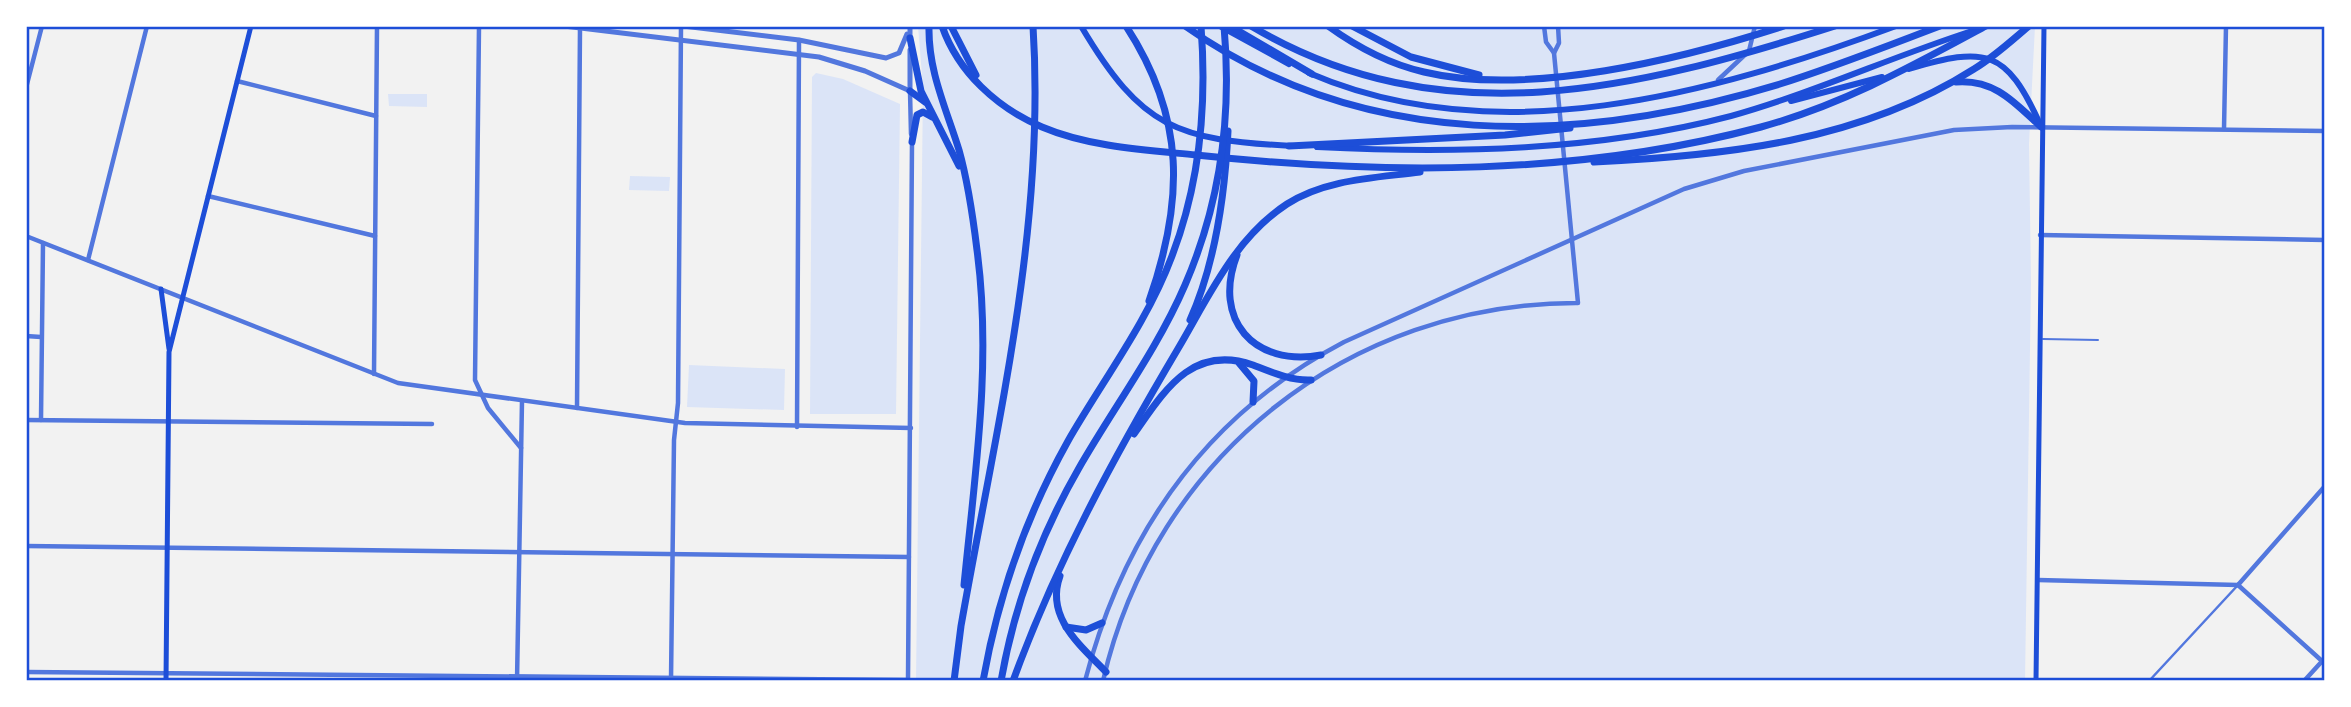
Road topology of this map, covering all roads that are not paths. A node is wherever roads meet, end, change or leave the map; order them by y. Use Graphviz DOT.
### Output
graph roads {
  1 [pos="42,26"];
  2 [pos="146,26"];
  3 [pos="251,26"];
  4 [pos="377,26"];
  5 [pos="478,26"];
  6 [pos="564,26"];
  7 [pos="682,26"];
  8 [pos="909,26"];
  9 [pos="929,26"];
  10 [pos="942,26"];
  11 [pos="951,26"];
  12 [pos="1033,26"];
  13 [pos="1081,26"];
  14 [pos="1126,26"];
  15 [pos="1185,26"];
  16 [pos="1201,26"];
  17 [pos="1251,26"];
  18 [pos="1328,26"];
  19 [pos="1352,26"];
  20 [pos="1544,26"];
  21 [pos="1558,26"];
  22 [pos="1755,26"];
  23 [pos="1784,26"];
  24 [pos="1835,26"];
  25 [pos="1896,26"];
  26 [pos="1940,26"];
  27 [pos="1986,26"];
  28 [pos="2029,26"];
  29 [pos="2045,26"];
  30 [pos="2226,26"];
  31 [pos="580,27"];
  32 [pos="1228,28"];
  33 [pos="910,38"];
  34 [pos="681,40"];
  35 [pos="799,40"];
  36 [pos="1554,53"];
  37 [pos="799,54"];
  38 [pos="1989,59"];
  39 [pos="1437,70"];
  40 [pos="1312,74"];
  41 [pos="1226,80"];
  42 [pos="237,81"];
  43 [pos="1949,83"];
  44 [pos="1707,86"];
  45 [pos="26,88"];
  46 [pos="910,91"];
  47 [pos="928,105"];
  48 [pos="1004,105"];
  49 [pos="376,116"];
  50 [pos="1632,116"];
  51 [pos="1728,116"];
  52 [pos="938,123"];
  53 [pos="2042,127"];
  54 [pos="2224,129"];
  55 [pos="2325,131"];
  56 [pos="912,142"];
  57 [pos="1289,146"];
  58 [pos="1520,165"];
  59 [pos="1446,168"];
  60 [pos="966,184"];
  61 [pos="208,196"];
  62 [pos="2039,235"];
  63 [pos="26,236"];
  64 [pos="375,236"];
  65 [pos="1572,240"];
  66 [pos="2325,240"];
  67 [pos="1246,241"];
  68 [pos="43,243"];
  69 [pos="88,260"];
  70 [pos="160,289"];
  71 [pos="183,298"];
  72 [pos="1137,330"];
  73 [pos="26,337"];
  74 [pos="41,337"];
  75 [pos="2039,339"];
  76 [pos="2098,340"];
  77 [pos="169,352"];
  78 [pos="1321,355"];
  79 [pos="1229,358"];
  80 [pos="1164,371"];
  81 [pos="374,374"];
  82 [pos="1285,376"];
  83 [pos="1311,380"];
  84 [pos="482,396"];
  85 [pos="522,401"];
  86 [pos="1253,401"];
  87 [pos="577,408"];
  88 [pos="26,420"];
  89 [pos="41,420"];
  90 [pos="168,421"];
  91 [pos="675,422"];
  92 [pos="432,424"];
  93 [pos="797,427"];
  94 [pos="911,428"];
  95 [pos="521,448"];
  96 [pos="1110,469"];
  97 [pos="2325,486"];
  98 [pos="1077,530"];
  99 [pos="26,546"];
  100 [pos="166,548"];
  101 [pos="519,552"];
  102 [pos="672,553"];
  103 [pos="909,557"];
  104 [pos="2038,580"];
  105 [pos="2238,585"];
  106 [pos="1102,623"];
  107 [pos="1066,627"];
  108 [pos="958,642"];
  109 [pos="1091,657"];
  110 [pos="2324,660"];
  111 [pos="26,671"];
  112 [pos="1105,672"];
  113 [pos="166,677"];
  114 [pos="517,679"];
  115 [pos="671,680"];
  116 [pos="908,680"];
  117 [pos="954,681"];
  118 [pos="984,681"];
  119 [pos="1001,681"];
  120 [pos="1013,681"];
  121 [pos="1085,681"];
  122 [pos="1104,681"];
  123 [pos="2036,681"];
  124 [pos="2149,681"];
  125 [pos="2304,681"];
  1 -- 45 [label="street"];
  2 -- 69 [label="street"];
  3 -- 42 [label="main road"];
  4 -- 49 [label="street"];
  5 -- 84 [label="street"];
  6 -- 31 [label="street"];
  7 -- 34 [label="street"];
  7 -- 35 [label="street"];
  8 -- 33 [label="street"];
  8 -- 35 [label="street"];
  9 -- 60 [label="highway"];
  10 -- 48 [label="highway"];
  11 -- 48 [label="highway"];
  12 -- 108 [label="highway"];
  13 -- 57 [label="main road"];
  14 -- 72 [label="highway"];
  15 -- 50 [label="highway"];
  16 -- 72 [label="highway"];
  17 -- 24 [label="highway"];
  18 -- 39 [label="highway"];
  19 -- 39 [label="highway"];
  20 -- 36 [label="street"];
  21 -- 36 [label="street"];
  22 -- 44 [label="street"];
  23 -- 39 [label="highway"];
  25 -- 44 [label="main road"];
  26 -- 50 [label="highway"];
  27 -- 51 [label="main road"];
  27 -- 58 [label="highway"];
  28 -- 38 [label="highway"];
  29 -- 53 [label="main road"];
  30 -- 54 [label="street"];
  31 -- 34 [label="street"];
  31 -- 87 [label="street"];
  32 -- 40 [label="highway"];
  32 -- 41 [label="highway"];
  33 -- 46 [label="street"];
  33 -- 47 [label="highway"];
  34 -- 37 [label="street"];
  34 -- 91 [label="street"];
  35 -- 37 [label="street"];
  36 -- 65 [label="street"];
  37 -- 46 [label="street"];
  37 -- 93 [label="street"];
  38 -- 43 [label="highway"];
  38 -- 51 [label="main road"];
  38 -- 53 [label="main road"];
  40 -- 44 [label="main road"];
  41 -- 80 [label="highway"];
  41 -- 119 [label="highway"];
  42 -- 49 [label="street"];
  42 -- 61 [label="main road"];
  43 -- 53 [label="highway"];
  43 -- 58 [label="highway"];
  46 -- 47 [label="highway"];
  46 -- 56 [label="street"];
  47 -- 52 [label="highway"];
  48 -- 59 [label="highway"];
  49 -- 64 [label="street"];
  50 -- 57 [label="highway"];
  51 -- 57 [label="main road"];
  52 -- 56 [label="highway"];
  52 -- 60 [label="highway"];
  53 -- 54 [label="street"];
  53 -- 62 [label="main road"];
  53 -- 65 [label="street"];
  54 -- 55 [label="street"];
  56 -- 94 [label="street"];
  58 -- 59 [label="highway"];
  59 -- 67 [label="highway"];
  60 -- 108 [label="highway"];
  61 -- 64 [label="street"];
  61 -- 71 [label="main road"];
  62 -- 66 [label="street"];
  62 -- 75 [label="main road"];
  63 -- 68 [label="street"];
  64 -- 81 [label="street"];
  65 -- 78 [label="street"];
  65 -- 83 [label="street"];
  67 -- 78 [label="highway"];
  67 -- 80 [label="highway"];
  68 -- 69 [label="street"];
  68 -- 74 [label="street"];
  69 -- 70 [label="street"];
  70 -- 71 [label="street"];
  70 -- 77 [label="main road"];
  71 -- 77 [label="main road"];
  71 -- 81 [label="street"];
  72 -- 118 [label="highway"];
  73 -- 74 [label="street"];
  74 -- 89 [label="street"];
  75 -- 76 [label="lane"];
  75 -- 104 [label="main road"];
  77 -- 90 [label="main road"];
  78 -- 82 [label="street"];
  79 -- 82 [label="highway"];
  79 -- 86 [label="highway"];
  79 -- 96 [label="highway"];
  80 -- 96 [label="highway"];
  81 -- 84 [label="street"];
  82 -- 83 [label="highway"];
  82 -- 86 [label="street"];
  83 -- 112 [label="street"];
  84 -- 85 [label="street"];
  84 -- 95 [label="street"];
  85 -- 87 [label="street"];
  85 -- 95 [label="street"];
  86 -- 106 [label="street"];
  87 -- 91 [label="street"];
  88 -- 89 [label="street"];
  89 -- 90 [label="street"];
  90 -- 92 [label="street"];
  90 -- 100 [label="main road"];
  91 -- 93 [label="street"];
  91 -- 102 [label="street"];
  93 -- 94 [label="street"];
  94 -- 103 [label="street"];
  95 -- 101 [label="street"];
  96 -- 98 [label="highway"];
  97 -- 105 [label="street"];
  98 -- 107 [label="highway"];
  98 -- 120 [label="highway"];
  99 -- 100 [label="street"];
  100 -- 101 [label="street"];
  100 -- 113 [label="main road"];
  101 -- 102 [label="street"];
  101 -- 114 [label="street"];
  102 -- 103 [label="street"];
  102 -- 115 [label="street"];
  103 -- 116 [label="street"];
  104 -- 105 [label="street"];
  104 -- 123 [label="main road"];
  105 -- 110 [label="street"];
  105 -- 124 [label="street"];
  106 -- 107 [label="highway"];
  106 -- 109 [label="street"];
  107 -- 109 [label="highway"];
  108 -- 117 [label="highway"];
  109 -- 112 [label="highway"];
  109 -- 121 [label="street"];
  110 -- 125 [label="street"];
  111 -- 113 [label="street"];
  112 -- 122 [label="street"];
  113 -- 114 [label="street"];
  114 -- 115 [label="street"];
  115 -- 116 [label="street"];
}
